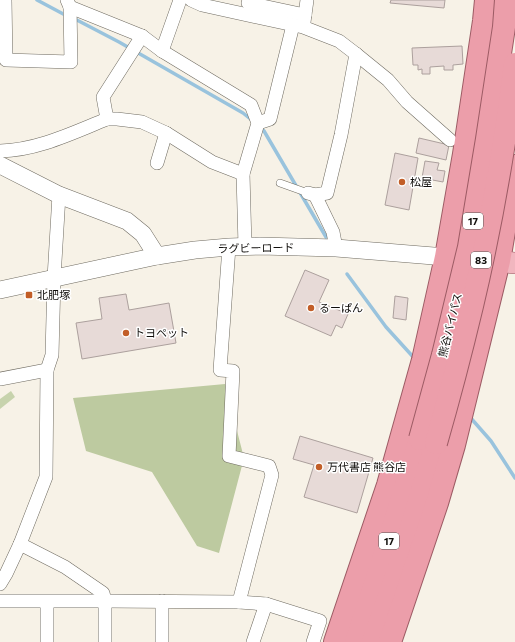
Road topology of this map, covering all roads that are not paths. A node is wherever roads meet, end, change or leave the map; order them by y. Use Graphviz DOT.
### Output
graph roads {
  1 [pos="6,0"];
  2 [pos="180,0"];
  3 [pos="191,0"];
  4 [pos="307,0"];
  5 [pos="486,0"];
  6 [pos="506,0"];
  7 [pos="248,3"];
  8 [pos="69,5"];
  9 [pos="300,22"];
  10 [pos="140,40"];
  11 [pos="162,50"];
  12 [pos="356,54"];
  13 [pos="515,64"];
  14 [pos="107,119"];
  15 [pos="257,127"];
  16 [pos="166,133"];
  17 [pos="450,140"];
  18 [pos="0,152"];
  19 [pos="157,163"];
  20 [pos="0,165"];
  21 [pos="515,166"];
  22 [pos="243,174"];
  23 [pos="280,184"];
  24 [pos="312,194"];
  25 [pos="59,195"];
  26 [pos="237,246"];
  27 [pos="336,248"];
  28 [pos="157,256"];
  29 [pos="446,257"];
  30 [pos="507,262"];
  31 [pos="54,278"];
  32 [pos="0,290"];
  33 [pos="47,370"];
  34 [pos="0,379"];
  35 [pos="436,442"];
  36 [pos="20,544"];
  37 [pos="0,584"];
  38 [pos="0,601"];
  39 [pos="105,601"];
  40 [pos="162,601"];
  41 [pos="47,602"];
  42 [pos="239,602"];
  43 [pos="266,604"];
  44 [pos="47,642"];
  45 [pos="105,642"];
  46 [pos="162,642"];
  47 [pos="253,642"];
  48 [pos="313,642"];
  49 [pos="335,642"];
  50 [pos="356,642"];
  51 [pos="373,642"];
  52 [pos="390,642"];
  1 -- 8 [label="street"];
  2 -- 11 [label="street"];
  3 -- 9 [label="street"];
  4 -- 9 [label="street"];
  5 -- 29 [label="highway, 17"];
  6 -- 35 [label="highway, 熊谷バイパス / 17, bridge"];
  7 -- 9 [label="street"];
  8 -- 10 [label="street"];
  9 -- 12 [label="street"];
  9 -- 15 [label="street"];
  10 -- 11 [label="street"];
  10 -- 14 [label="street"];
  11 -- 15 [label="street"];
  12 -- 17 [label="street"];
  12 -- 24 [label="street"];
  13 -- 35 [label="highway, 熊谷バイパス / 17, bridge"];
  14 -- 16 [label="street"];
  14 -- 18 [label="street"];
  15 -- 22 [label="street"];
  16 -- 19 [label="street"];
  16 -- 22 [label="street"];
  20 -- 25 [label="street"];
  21 -- 30 [label="highway, 17"];
  22 -- 26 [label="street"];
  23 -- 24 [label="lane"];
  24 -- 27 [label="street"];
  25 -- 28 [label="street"];
  25 -- 31 [label="street"];
  26 -- 27 [label="street, ラグビーロード"];
  26 -- 28 [label="street, ラグビーロード"];
  26 -- 42 [label="street"];
  27 -- 29 [label="street, ラグビーロード"];
  28 -- 31 [label="street, ラグビーロード"];
  29 -- 30 [label="main road, ラグビーロード / 83"];
  29 -- 49 [label="highway, 17"];
  30 -- 35 [label="highway, 17"];
  31 -- 32 [label="street, ラグビーロード"];
  31 -- 33 [label="street"];
  33 -- 34 [label="street"];
  33 -- 36 [label="street"];
  35 -- 50 [label="highway, 熊谷バイパス / 17"];
  35 -- 51 [label="highway, 熊谷バイパス / 17"];
  35 -- 52 [label="highway, 17"];
  36 -- 37 [label="street"];
  36 -- 39 [label="street"];
  38 -- 41 [label="street"];
  39 -- 40 [label="street"];
  39 -- 41 [label="street"];
  39 -- 45 [label="street"];
  40 -- 42 [label="street"];
  40 -- 46 [label="street"];
  41 -- 44 [label="street"];
  42 -- 43 [label="street"];
  43 -- 47 [label="street"];
  43 -- 48 [label="street"];
}
